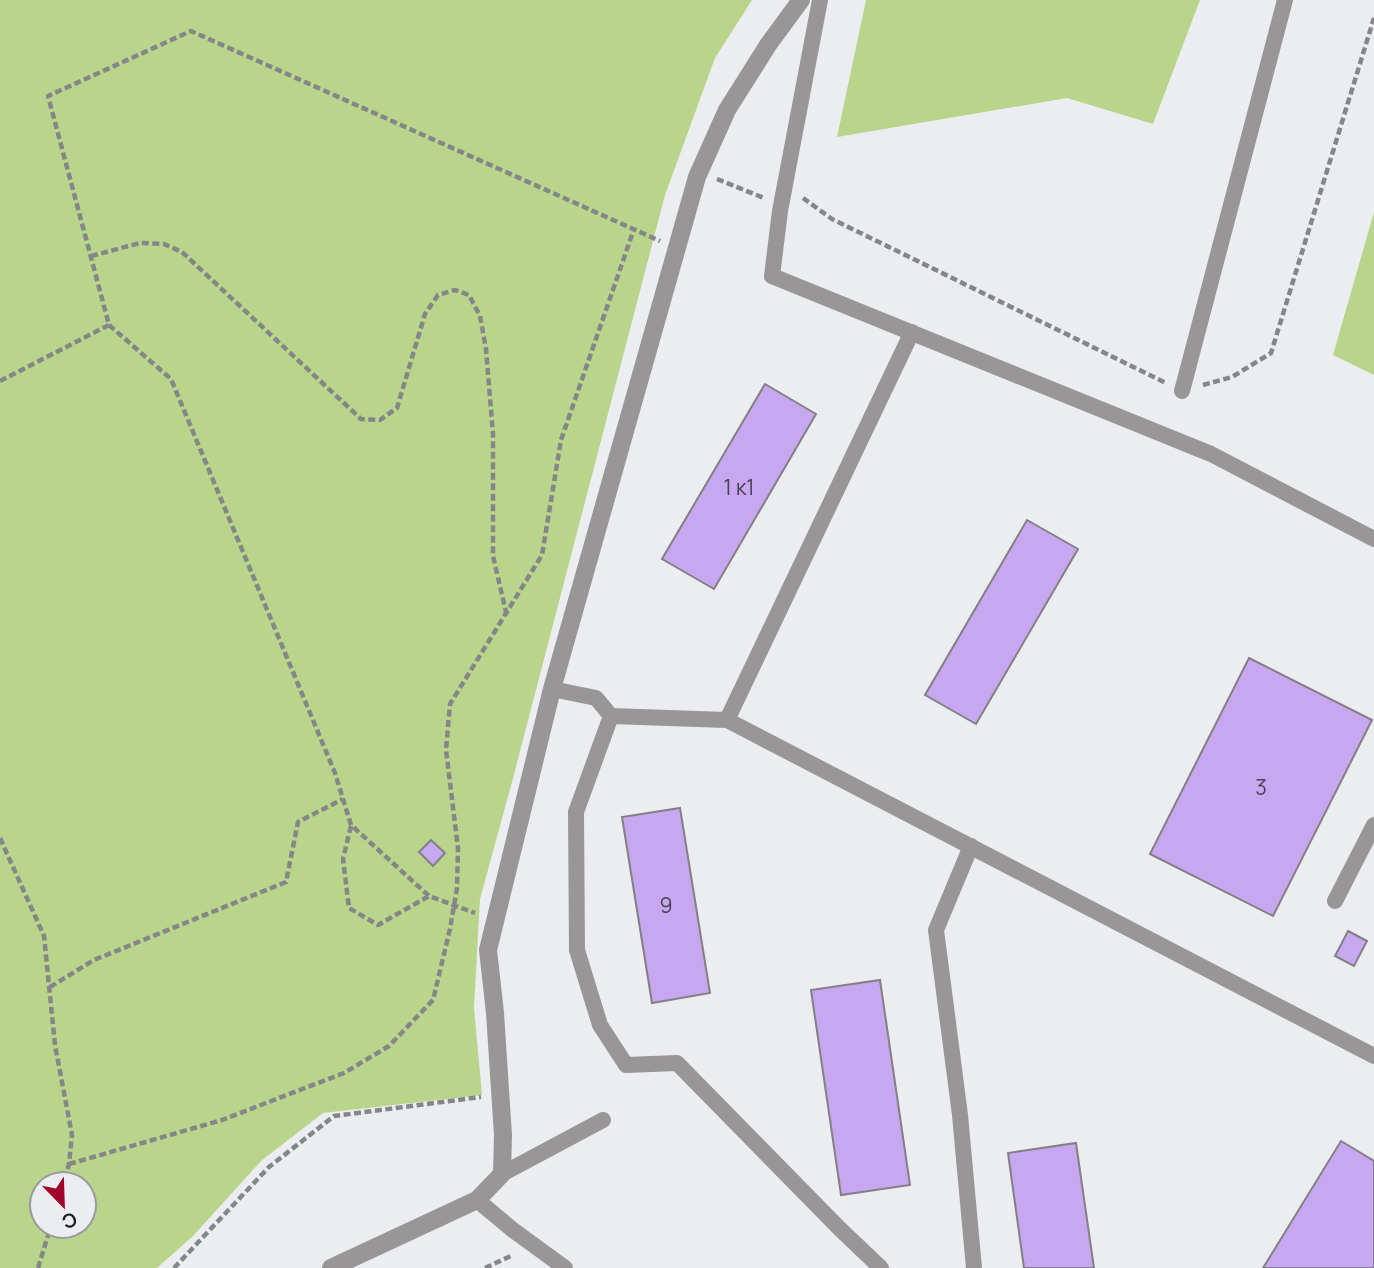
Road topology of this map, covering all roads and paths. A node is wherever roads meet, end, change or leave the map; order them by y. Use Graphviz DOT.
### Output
graph roads {
  1 [pos="801,0"];
  2 [pos="820,0"];
  3 [pos="1285,0"];
  4 [pos="1374,18"];
  5 [pos="699,172"];
  6 [pos="785,185"];
  7 [pos="781,204"];
  8 [pos="634,229"];
  9 [pos="677,248"];
  10 [pos="91,256"];
  11 [pos="109,325"];
  12 [pos="912,332"];
  13 [pos="0,381"];
  14 [pos="1182,391"];
  15 [pos="1374,540"];
  16 [pos="506,613"];
  17 [pos="552,689"];
  18 [pos="611,716"];
  19 [pos="727,720"];
  20 [pos="343,799"];
  21 [pos="351,825"];
  22 [pos="1374,825"];
  23 [pos="0,838"];
  24 [pos="971,846"];
  25 [pos="3,851"];
  26 [pos="429,896"];
  27 [pos="1335,901"];
  28 [pos="454,905"];
  29 [pos="495,921"];
  30 [pos="50,987"];
  31 [pos="1374,1056"];
  32 [pos="500,1095"];
  33 [pos="603,1120"];
  34 [pos="69,1164"];
  35 [pos="68,1170"];
  36 [pos="502,1174"];
  37 [pos="477,1200"];
  38 [pos="47,1240"];
  39 [pos="517,1254"];
  40 [pos="38,1268"];
  41 [pos="174,1268"];
  42 [pos="331,1268"];
  43 [pos="485,1268"];
  44 [pos="565,1268"];
  45 [pos="881,1268"];
  46 [pos="974,1268"];
  1 -- 5 [label="street"];
  2 -- 6 [label="lane"];
  3 -- 14 [label="lane"];
  4 -- 14 [label="path"];
  5 -- 7 [label="path"];
  5 -- 9 [label="street"];
  6 -- 7 [label="lane"];
  6 -- 14 [label="path"];
  7 -- 12 [label="lane"];
  8 -- 9 [label="path"];
  8 -- 10 [label="path"];
  8 -- 16 [label="path"];
  9 -- 17 [label="street"];
  10 -- 11 [label="path"];
  10 -- 16 [label="path"];
  11 -- 13 [label="path"];
  11 -- 20 [label="path"];
  12 -- 15 [label="lane"];
  12 -- 19 [label="lane"];
  16 -- 28 [label="path"];
  17 -- 18 [label="lane"];
  17 -- 29 [label="street"];
  18 -- 19 [label="lane"];
  18 -- 45 [label="lane"];
  19 -- 24 [label="lane"];
  20 -- 21 [label="path"];
  20 -- 30 [label="path"];
  21 -- 26 [label="path"];
  21 -- 26 [label="path"];
  22 -- 27 [label="lane"];
  23 -- 25 [label="path"];
  24 -- 31 [label="lane"];
  24 -- 46 [label="lane"];
  25 -- 30 [label="path"];
  26 -- 28 [label="path"];
  28 -- 29 [label="path"];
  28 -- 34 [label="path"];
  29 -- 32 [label="street"];
  30 -- 34 [label="path"];
  32 -- 36 [label="street"];
  32 -- 41 [label="path"];
  33 -- 36 [label="lane"];
  34 -- 35 [label="path"];
  36 -- 37 [label="street"];
  37 -- 42 [label="street"];
  37 -- 44 [label="lane"];
  38 -- 40 [label="path"];
  39 -- 43 [label="path"];
}
